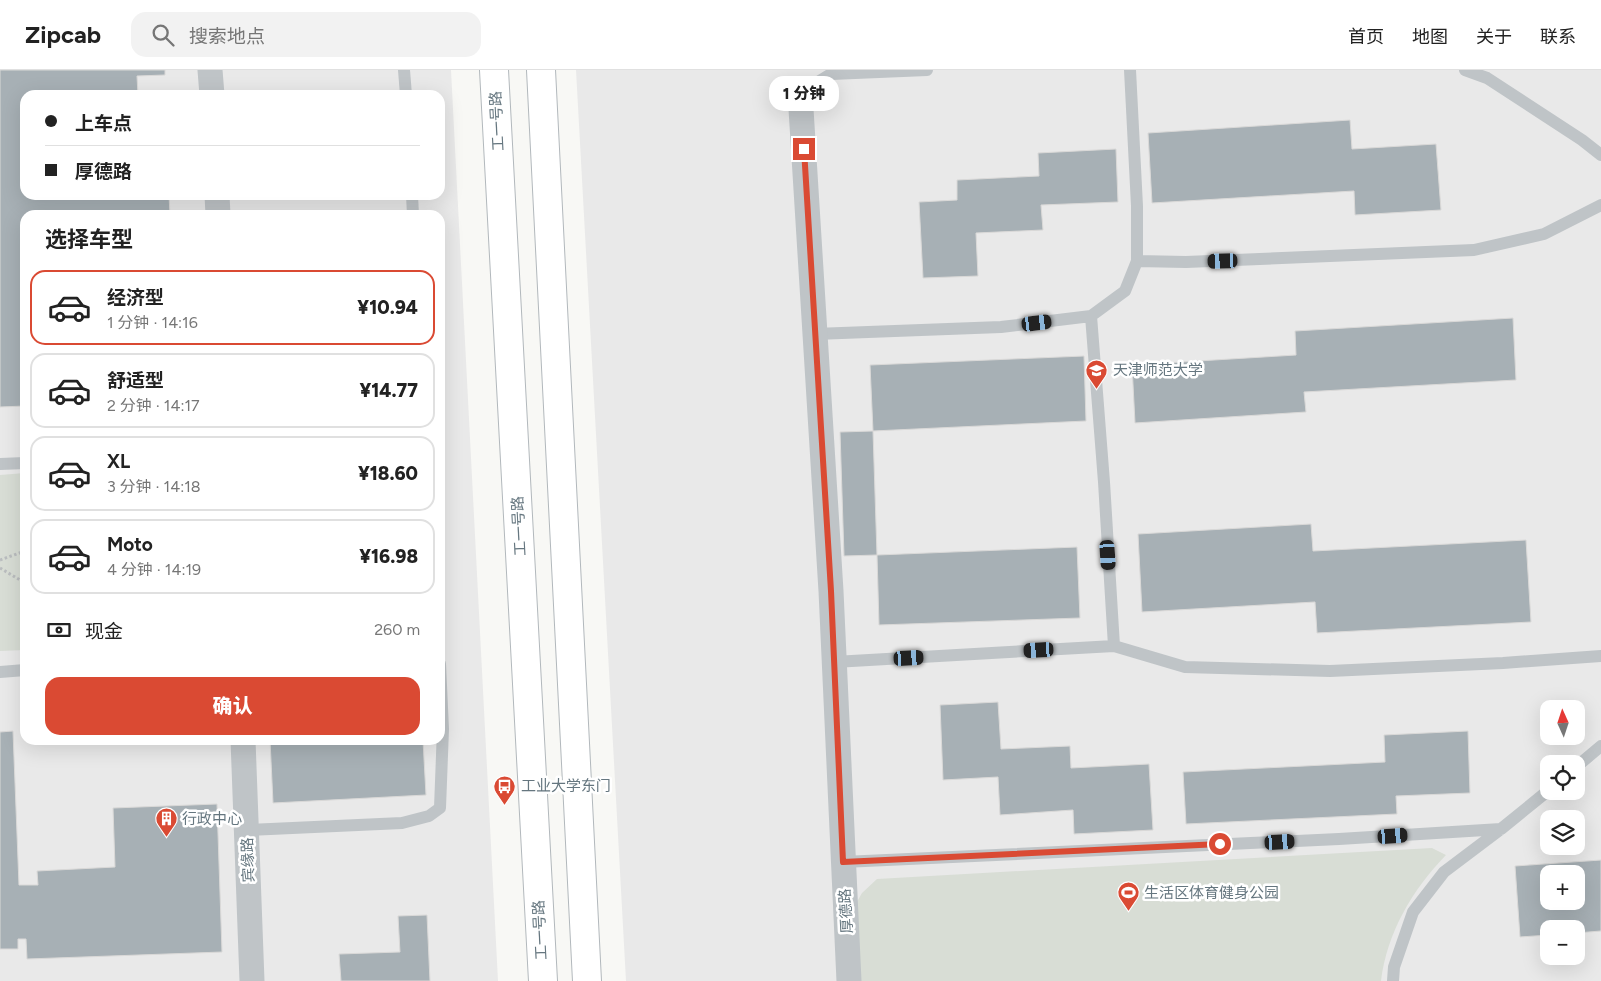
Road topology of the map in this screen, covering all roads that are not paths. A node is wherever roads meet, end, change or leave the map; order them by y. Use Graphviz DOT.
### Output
graph roads {
  1 [pos="210,70"];
  2 [pos="404,70"];
  3 [pos="494,70"];
  4 [pos="541,70"];
  5 [pos="927,70"];
  6 [pos="1130,70"];
  7 [pos="1465,70"];
  8 [pos="212,90"];
  9 [pos="406,90"];
  10 [pos="800,93"];
  11 [pos="1601,154"];
  12 [pos="1601,205"];
  13 [pos="1137,261"];
  14 [pos="1091,316"];
  15 [pos="815,334"];
  16 [pos="20,463"];
  17 [pos="0,464"];
  18 [pos="1114,646"];
  19 [pos="1601,656"];
  20 [pos="834,662"];
  21 [pos="20,670"];
  22 [pos="0,672"];
  23 [pos="242,745"];
  24 [pos="442,745"];
  25 [pos="1601,746"];
  26 [pos="1585,759"];
  27 [pos="1540,797"];
  28 [pos="1501,829"];
  29 [pos="246,830"];
  30 [pos="843,862"];
  31 [pos="252,981"];
  32 [pos="543,981"];
  33 [pos="587,981"];
  34 [pos="849,981"];
  35 [pos="1393,981"];
  1 -- 8 [label="street"];
  2 -- 9 [label="lane"];
  3 -- 32 [label="main road, 工一号路"];
  4 -- 33 [label="main road"];
  5 -- 10 [label="lane"];
  6 -- 13 [label="lane"];
  7 -- 11 [label="lane"];
  10 -- 15 [label="street, 厚德路"];
  12 -- 13 [label="lane"];
  13 -- 14 [label="lane"];
  14 -- 15 [label="lane"];
  14 -- 18 [label="lane"];
  15 -- 20 [label="street, 厚德路"];
  16 -- 17 [label="lane"];
  18 -- 19 [label="lane"];
  18 -- 20 [label="lane"];
  20 -- 30 [label="street, 厚德路"];
  21 -- 22 [label="lane"];
  23 -- 29 [label="street, 宾缘路"];
  24 -- 29 [label="lane"];
  25 -- 26 [label="lane"];
  27 -- 28 [label="lane"];
  28 -- 30 [label="lane"];
  28 -- 35 [label="lane"];
  29 -- 31 [label="street, 宾缘路"];
  30 -- 34 [label="street, 厚德路"];
}
